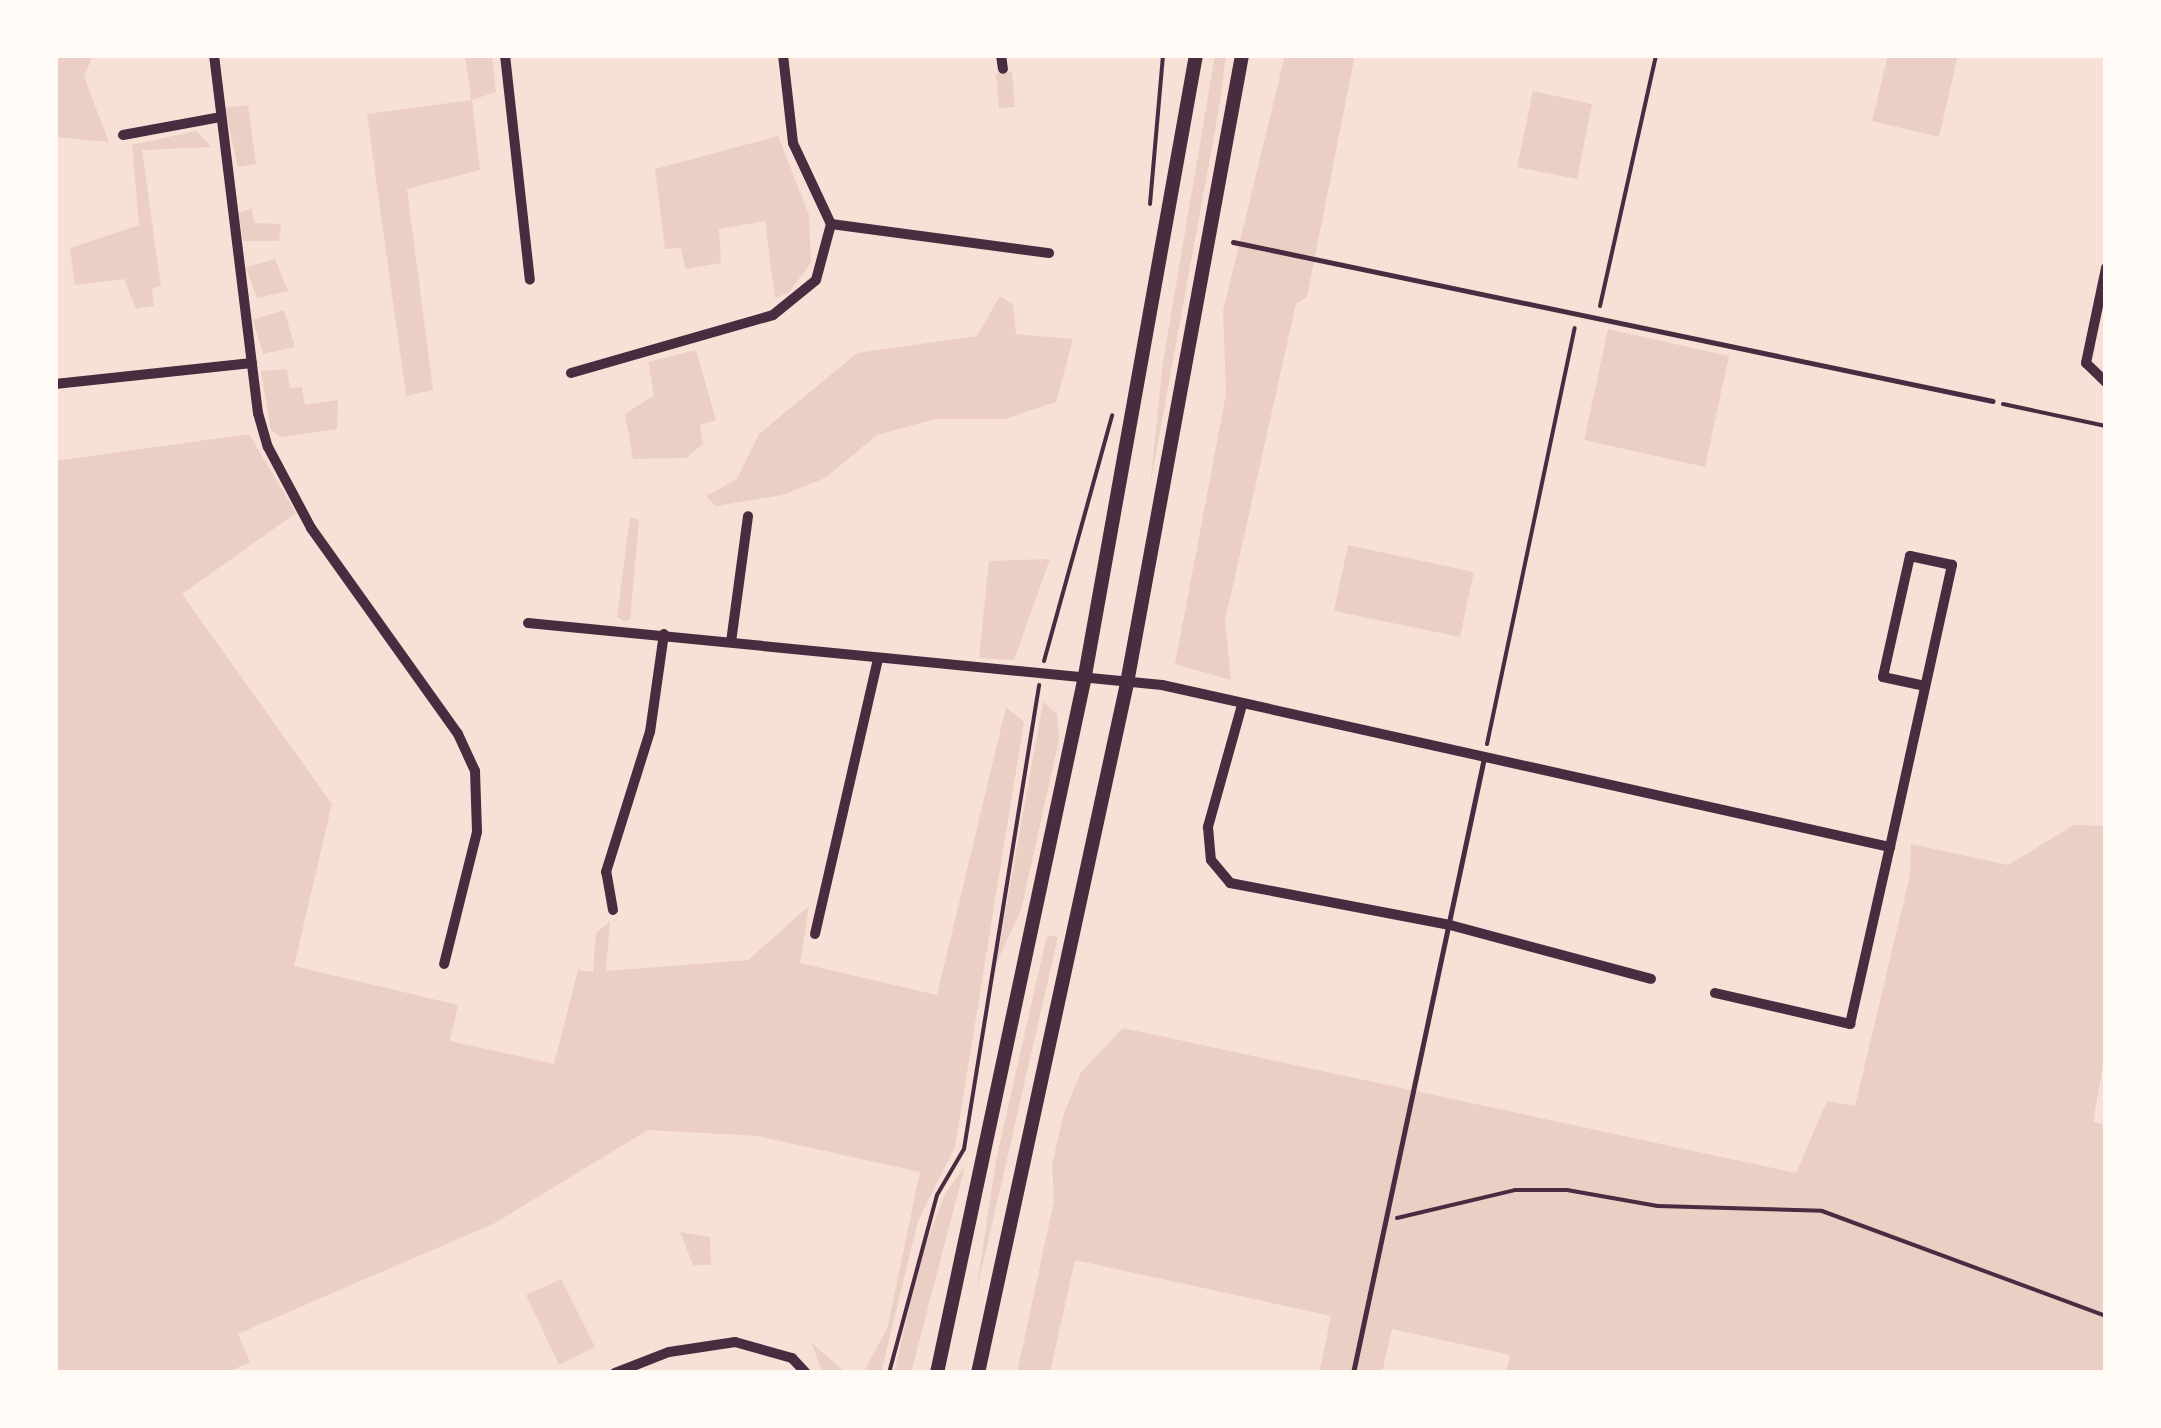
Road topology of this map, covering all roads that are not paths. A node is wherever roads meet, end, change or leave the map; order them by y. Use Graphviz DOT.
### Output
graph roads {
  1 [pos="214,55"];
  2 [pos="505,55"];
  3 [pos="783,55"];
  4 [pos="1002,55"];
  5 [pos="1196,55"];
  6 [pos="1242,55"];
  7 [pos="1002,70"];
  8 [pos="221,117"];
  9 [pos="124,135"];
  10 [pos="831,224"];
  11 [pos="1233,242"];
  12 [pos="1048,252"];
  13 [pos="2106,268"];
  14 [pos="530,280"];
  15 [pos="252,362"];
  16 [pos="572,372"];
  17 [pos="2106,382"];
  18 [pos="55,384"];
  19 [pos="1993,401"];
  20 [pos="748,516"];
  21 [pos="528,623"];
  22 [pos="664,634"];
  23 [pos="731,642"];
  24 [pos="878,660"];
  25 [pos="1084,680"];
  26 [pos="1127,683"];
  27 [pos="1925,686"];
  28 [pos="1242,706"];
  29 [pos="1484,758"];
  30 [pos="1890,847"];
  31 [pos="613,910"];
  32 [pos="1450,925"];
  33 [pos="815,934"];
  34 [pos="444,964"];
  35 [pos="1652,979"];
  36 [pos="1715,993"];
  37 [pos="615,1373"];
  38 [pos="806,1373"];
  39 [pos="937,1373"];
  40 [pos="978,1373"];
  41 [pos="1353,1373"];
  1 -- 8 [label="street"];
  2 -- 14 [label="street"];
  3 -- 10 [label="street"];
  4 -- 7 [label="street"];
  5 -- 25 [label="main road"];
  6 -- 26 [label="main road"];
  8 -- 9 [label="street"];
  8 -- 15 [label="street"];
  10 -- 12 [label="street"];
  10 -- 16 [label="street"];
  11 -- 19 [label="lane"];
  13 -- 17 [label="street"];
  15 -- 18 [label="street"];
  15 -- 34 [label="street"];
  20 -- 23 [label="street"];
  21 -- 22 [label="street"];
  22 -- 23 [label="street"];
  22 -- 31 [label="street"];
  23 -- 24 [label="street"];
  24 -- 25 [label="street"];
  24 -- 33 [label="street"];
  25 -- 26 [label="street"];
  25 -- 39 [label="main road"];
  26 -- 28 [label="street"];
  26 -- 40 [label="main road"];
  27 -- 27 [label="street"];
  27 -- 30 [label="street"];
  28 -- 29 [label="street"];
  28 -- 32 [label="street"];
  29 -- 30 [label="street"];
  29 -- 32 [label="lane"];
  30 -- 36 [label="street"];
  32 -- 35 [label="street"];
  32 -- 41 [label="lane"];
  37 -- 38 [label="street"];
}
